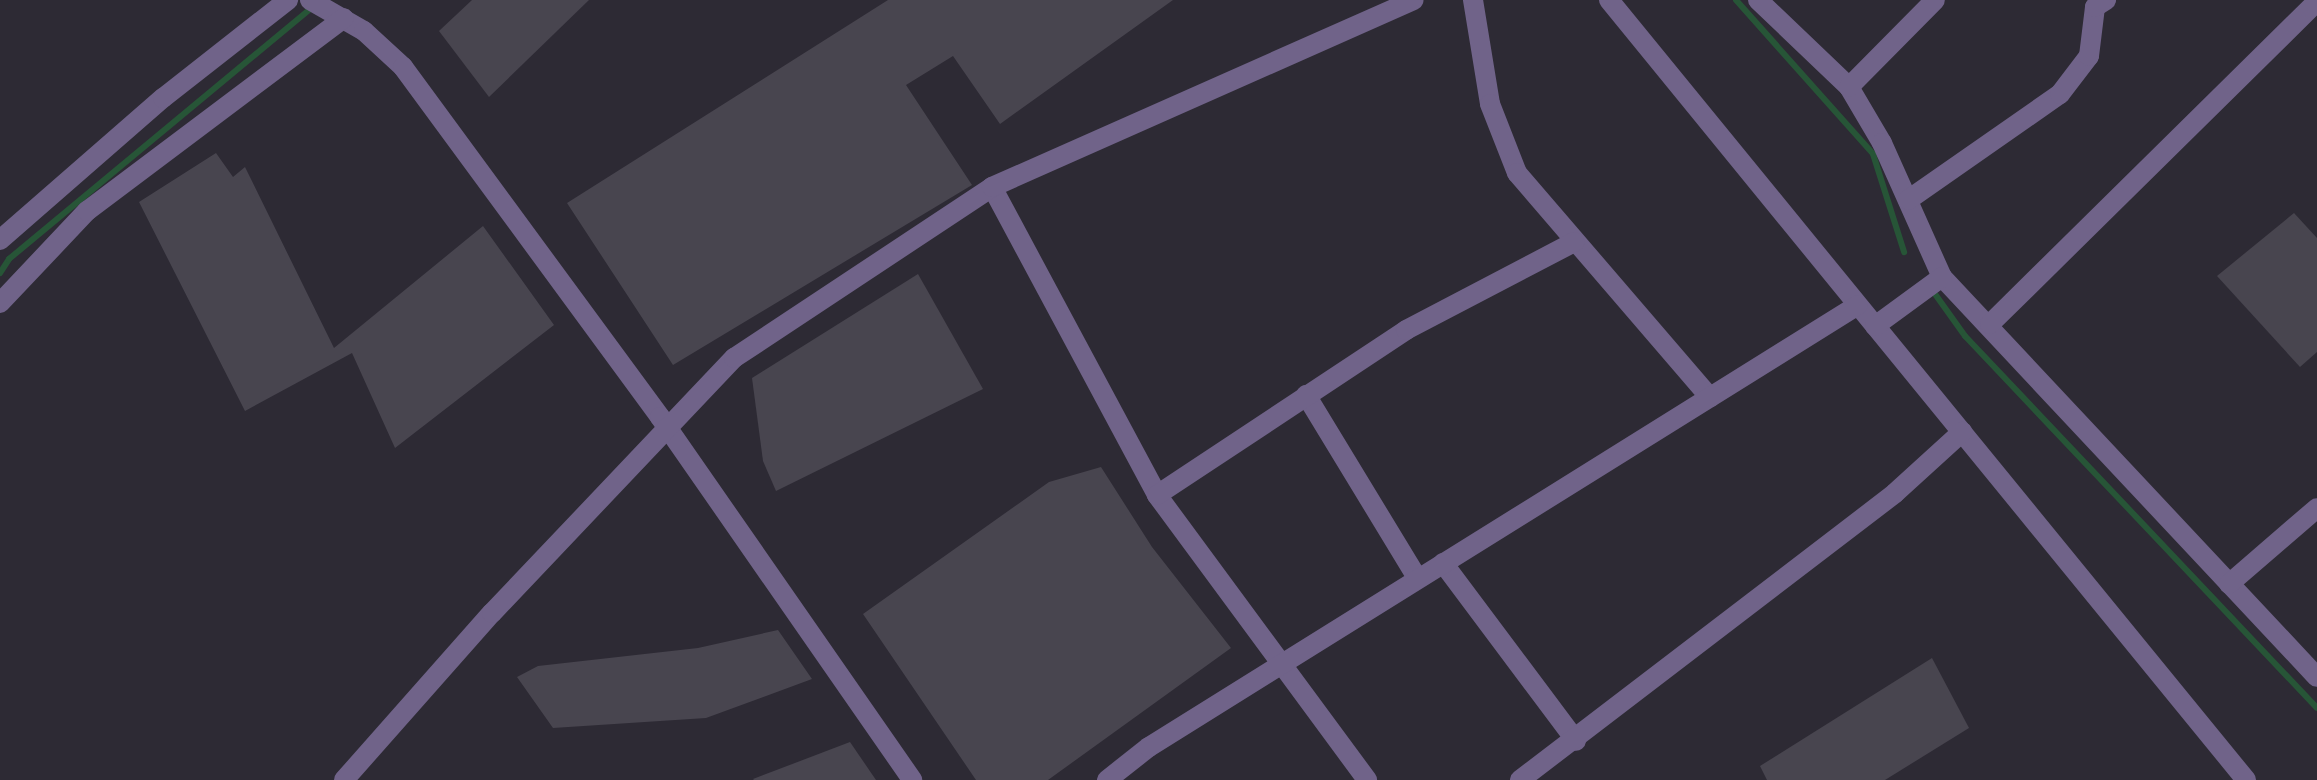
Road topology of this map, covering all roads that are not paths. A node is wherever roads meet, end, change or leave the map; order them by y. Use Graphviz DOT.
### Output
graph roads {
  1 [pos="288,0"];
  2 [pos="310,0"];
  3 [pos="1413,0"];
  4 [pos="1473,0"];
  5 [pos="1609,0"];
  6 [pos="1758,0"];
  7 [pos="1935,0"];
  8 [pos="2106,0"];
  9 [pos="2317,2"];
  10 [pos="344,18"];
  11 [pos="1849,87"];
  12 [pos="992,187"];
  13 [pos="1908,200"];
  14 [pos="0,240"];
  15 [pos="1574,242"];
  16 [pos="1942,277"];
  17 [pos="0,303"];
  18 [pos="1858,305"];
  19 [pos="1990,324"];
  20 [pos="1875,326"];
  21 [pos="1306,395"];
  22 [pos="1710,397"];
  23 [pos="665,426"];
  24 [pos="1962,432"];
  25 [pos="1157,495"];
  26 [pos="2317,508"];
  27 [pos="1443,563"];
  28 [pos="1418,579"];
  29 [pos="2229,584"];
  30 [pos="1278,666"];
  31 [pos="2317,677"];
  32 [pos="1576,741"];
  33 [pos="344,780"];
  34 [pos="912,780"];
  35 [pos="1107,780"];
  36 [pos="1367,780"];
  37 [pos="1520,780"];
  38 [pos="2246,780"];
  1 -- 14 [label="street"];
  2 -- 10 [label="street"];
  3 -- 12 [label="street"];
  4 -- 15 [label="street"];
  5 -- 18 [label="street"];
  6 -- 11 [label="street"];
  7 -- 11 [label="street"];
  8 -- 13 [label="street"];
  9 -- 19 [label="street"];
  10 -- 17 [label="street"];
  10 -- 23 [label="street"];
  11 -- 13 [label="street"];
  12 -- 23 [label="street"];
  12 -- 25 [label="street"];
  13 -- 16 [label="street"];
  15 -- 21 [label="street"];
  15 -- 22 [label="street"];
  16 -- 19 [label="street"];
  16 -- 20 [label="street"];
  18 -- 20 [label="street"];
  18 -- 22 [label="street"];
  19 -- 29 [label="street"];
  20 -- 24 [label="street"];
  21 -- 25 [label="street"];
  21 -- 28 [label="street"];
  22 -- 27 [label="street"];
  23 -- 33 [label="street"];
  23 -- 34 [label="street"];
  24 -- 32 [label="street"];
  24 -- 38 [label="street"];
  25 -- 30 [label="street"];
  26 -- 29 [label="street"];
  27 -- 28 [label="street"];
  27 -- 32 [label="street"];
  28 -- 30 [label="street"];
  29 -- 31 [label="street"];
  30 -- 35 [label="street"];
  30 -- 36 [label="street"];
  32 -- 37 [label="street"];
}
